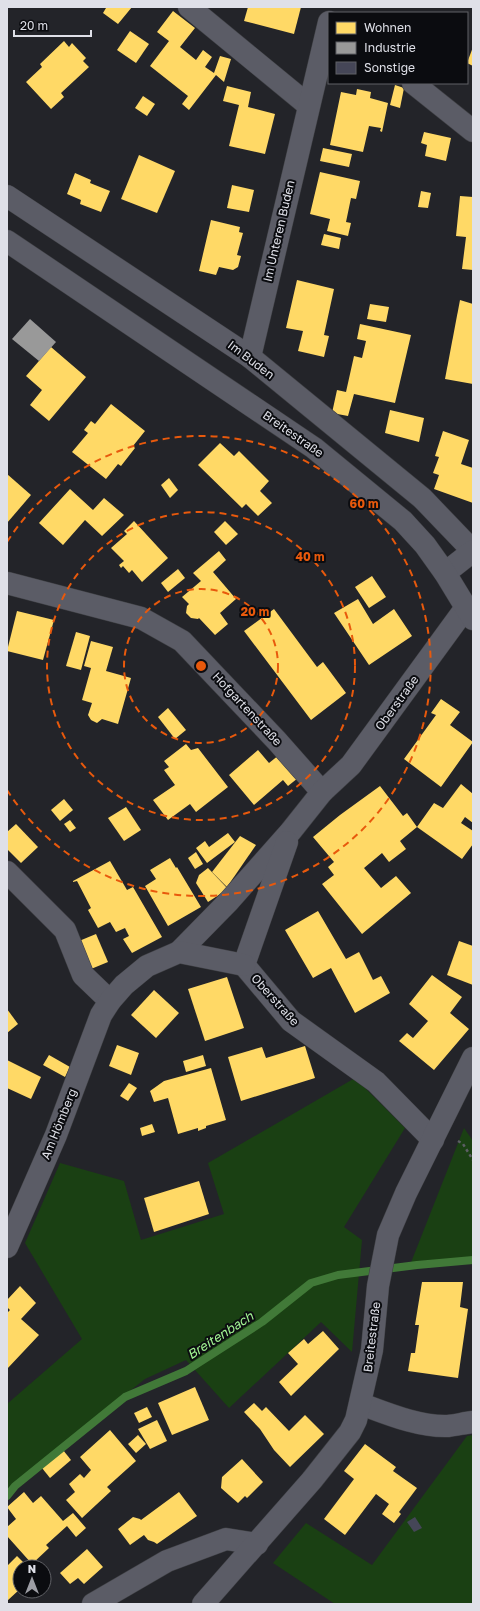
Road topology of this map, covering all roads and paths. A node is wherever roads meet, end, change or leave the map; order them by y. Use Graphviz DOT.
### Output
graph roads {
  1 [pos="190,7"];
  2 [pos="328,26"];
  3 [pos="414,84"];
  4 [pos="308,105"];
  5 [pos="473,131"];
  6 [pos="7,196"];
  7 [pos="7,241"];
  8 [pos="250,357"];
  9 [pos="473,551"];
  10 [pos="445,573"];
  11 [pos="7,583"];
  12 [pos="470,613"];
  13 [pos="322,792"];
  14 [pos="291,831"];
  15 [pos="7,872"];
  16 [pos="179,952"];
  17 [pos="244,965"];
  18 [pos="110,1001"];
  19 [pos="473,1058"];
  20 [pos="433,1140"];
  21 [pos="7,1247"];
  22 [pos="361,1404"];
  23 [pos="473,1422"];
  24 [pos="257,1544"];
  25 [pos="93,1604"];
  26 [pos="203,1604"];
  1 -- 4 [label="street"];
  2 -- 4 [label="street, Im Unteren Buden"];
  3 -- 5 [label="street"];
  4 -- 8 [label="street, Im Unteren Buden"];
  6 -- 8 [label="street, Im Buden"];
  7 -- 10 [label="street, Breitestraße"];
  8 -- 9 [label="street, Im Buden"];
  9 -- 10 [label="street"];
  10 -- 12 [label="street, Breitestraße"];
  11 -- 13 [label="street, Hofgartenstraße"];
  12 -- 13 [label="street, Oberstraße"];
  13 -- 14 [label="street, Oberstraße"];
  14 -- 16 [label="street, Oberstraße"];
  14 -- 17 [label="street, Oberstraße"];
  15 -- 18 [label="street"];
  16 -- 17 [label="street"];
  16 -- 18 [label="street, Am Hömberg"];
  17 -- 20 [label="street, Oberstraße"];
  18 -- 21 [label="street, Am Hömberg"];
  19 -- 20 [label="street, Breitestraße"];
  20 -- 22 [label="street, Breitestraße"];
  22 -- 23 [label="street"];
  22 -- 24 [label="street, Breitestraße"];
  24 -- 25 [label="street"];
  24 -- 26 [label="street, Breitestraße"];
}
